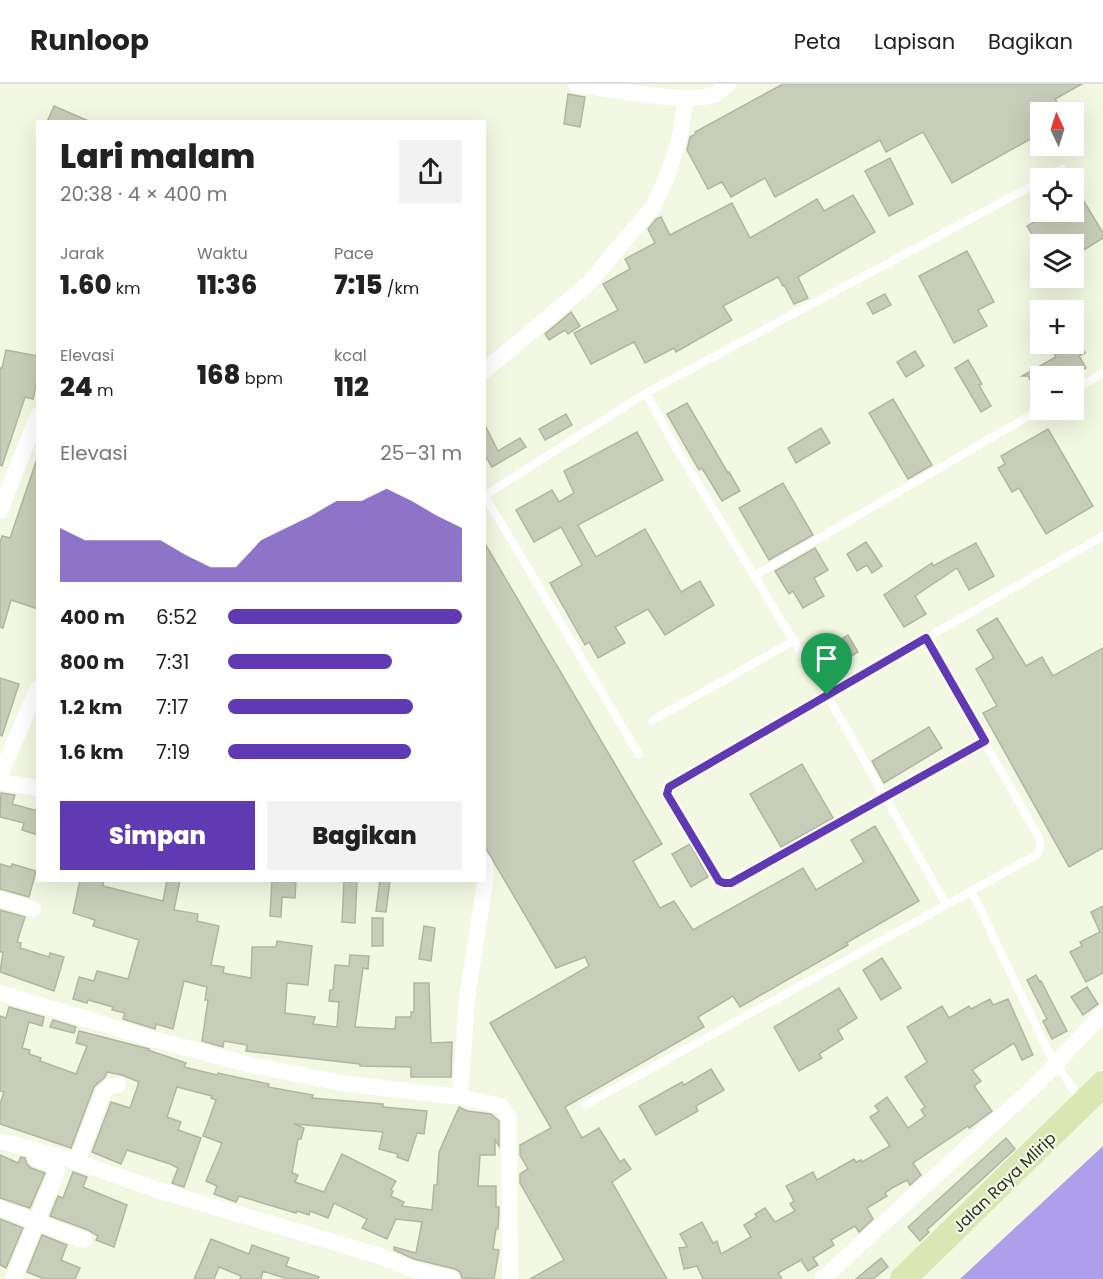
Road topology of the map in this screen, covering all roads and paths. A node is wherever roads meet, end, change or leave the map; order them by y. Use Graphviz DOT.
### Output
graph roads {
  1 [pos="576,84"];
  2 [pos="728,84"];
  3 [pos="686,98"];
  4 [pos="1030,187"];
  5 [pos="486,368"];
  6 [pos="1103,373"];
  7 [pos="1084,384"];
  8 [pos="646,393"];
  9 [pos="1030,415"];
  10 [pos="36,420"];
  11 [pos="486,495"];
  12 [pos="486,498"];
  13 [pos="0,511"];
  14 [pos="1103,536"];
  15 [pos="754,576"];
  16 [pos="926,638"];
  17 [pos="793,641"];
  18 [pos="36,693"];
  19 [pos="827,695"];
  20 [pos="652,721"];
  21 [pos="985,741"];
  22 [pos="639,755"];
  23 [pos="0,775"];
  24 [pos="0,782"];
  25 [pos="36,788"];
  26 [pos="885,798"];
  27 [pos="485,882"];
  28 [pos="971,890"];
  29 [pos="0,899"];
  30 [pos="946,904"];
  31 [pos="33,909"];
  32 [pos="0,993"];
  33 [pos="1103,1013"];
  34 [pos="1056,1065"];
  35 [pos="1103,1084"];
  36 [pos="118,1085"];
  37 [pos="460,1097"];
  38 [pos="1084,1104"];
  39 [pos="585,1105"];
  40 [pos="0,1141"];
  41 [pos="28,1155"];
  42 [pos="71,1160"];
  43 [pos="48,1163"];
  44 [pos="0,1208"];
  45 [pos="38,1221"];
  46 [pos="84,1240"];
  47 [pos="0,1275"];
  48 [pos="12,1279"];
  49 [pos="452,1279"];
  50 [pos="510,1279"];
  51 [pos="822,1279"];
  52 [pos="903,1279"];
  1 -- 3 [label="street"];
  2 -- 3 [label="street"];
  3 -- 5 [label="street"];
  4 -- 8 [label="lane"];
  6 -- 7 [label="lane"];
  8 -- 11 [label="lane"];
  8 -- 15 [label="lane"];
  9 -- 15 [label="lane"];
  10 -- 13 [label="street"];
  12 -- 22 [label="lane"];
  14 -- 16 [label="lane"];
  15 -- 17 [label="lane"];
  16 -- 19 [label="lane"];
  16 -- 21 [label="lane"];
  17 -- 19 [label="lane"];
  17 -- 20 [label="lane"];
  18 -- 23 [label="street"];
  19 -- 26 [label="lane"];
  19 -- 26 [label="lane"];
  21 -- 26 [label="lane"];
  21 -- 28 [label="lane"];
  24 -- 25 [label="street"];
  26 -- 30 [label="lane"];
  27 -- 37 [label="street"];
  28 -- 30 [label="lane"];
  28 -- 34 [label="lane"];
  29 -- 31 [label="street"];
  30 -- 39 [label="lane"];
  32 -- 37 [label="street"];
  33 -- 34 [label="street"];
  34 -- 38 [label="lane"];
  34 -- 51 [label="street"];
  35 -- 38 [label="main road, Jalan Raya Mlirip"];
  36 -- 42 [label="street"];
  37 -- 50 [label="street"];
  38 -- 52 [label="main road, Jalan Raya Mlirip"];
  40 -- 42 [label="street"];
  41 -- 43 [label="street"];
  42 -- 43 [label="street"];
  42 -- 49 [label="street"];
  43 -- 45 [label="street"];
  44 -- 45 [label="street"];
  45 -- 46 [label="street"];
  45 -- 48 [label="street"];
  47 -- 48 [label="street"];
}
